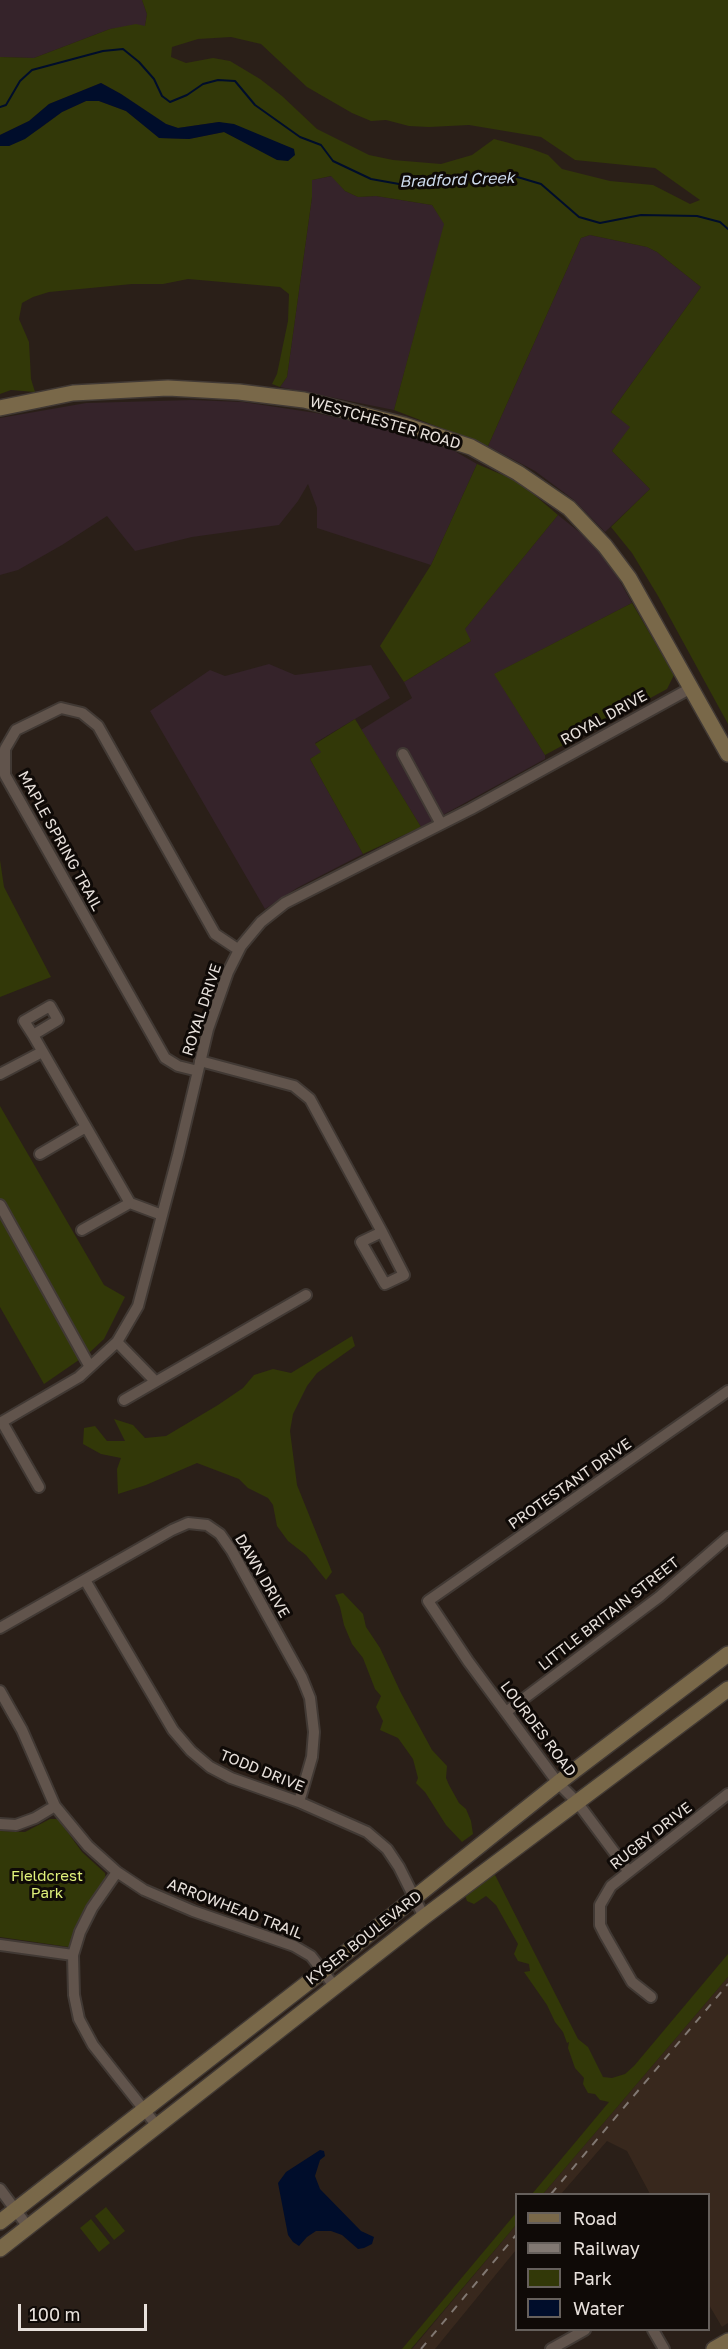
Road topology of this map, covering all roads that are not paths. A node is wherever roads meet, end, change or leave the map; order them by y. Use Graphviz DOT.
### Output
graph roads {
  1 [pos="0,408"];
  2 [pos="691,687"];
  3 [pos="403,754"];
  4 [pos="728,754"];
  5 [pos="441,824"];
  6 [pos="239,950"];
  7 [pos="33,1035"];
  8 [pos="42,1052"];
  9 [pos="199,1066"];
  10 [pos="0,1074"];
  11 [pos="86,1127"];
  12 [pos="40,1154"];
  13 [pos="130,1203"];
  14 [pos="0,1205"];
  15 [pos="162,1215"];
  16 [pos="82,1230"];
  17 [pos="382,1232"];
  18 [pos="306,1295"];
  19 [pos="117,1342"];
  20 [pos="90,1367"];
  21 [pos="155,1381"];
  22 [pos="728,1391"];
  23 [pos="124,1400"];
  24 [pos="1,1422"];
  25 [pos="39,1487"];
  26 [pos="728,1536"];
  27 [pos="86,1580"];
  28 [pos="428,1601"];
  29 [pos="0,1628"];
  30 [pos="728,1654"];
  31 [pos="728,1689"];
  32 [pos="0,1691"];
  33 [pos="506,1713"];
  34 [pos="558,1783"];
  35 [pos="728,1794"];
  36 [pos="299,1802"];
  37 [pos="577,1802"];
  38 [pos="55,1806"];
  39 [pos="0,1824"];
  40 [pos="117,1872"];
  41 [pos="629,1872"];
  42 [pos="415,1898"];
  43 [pos="424,1917"];
  44 [pos="0,1945"];
  45 [pos="74,1955"];
  46 [pos="324,1970"];
  47 [pos="334,1987"];
  48 [pos="651,1997"];
  49 [pos="144,2111"];
  50 [pos="157,2126"];
  51 [pos="93,2151"];
  52 [pos="105,2166"];
  53 [pos="0,2189"];
  54 [pos="15,2210"];
  55 [pos="0,2222"];
  56 [pos="28,2227"];
  57 [pos="0,2249"];
  58 [pos="583,2331"];
  59 [pos="654,2331"];
  60 [pos="728,2341"];
  61 [pos="550,2349"];
  62 [pos="664,2349"];
  63 [pos="714,2349"];
  1 -- 2 [label="street, WESTCHESTER ROAD"];
  2 -- 4 [label="street, WESTCHESTER ROAD"];
  2 -- 5 [label="street, ROYAL DRIVE"];
  3 -- 5 [label="street"];
  5 -- 6 [label="street, ROYAL DRIVE"];
  6 -- 9 [label="street, ROYAL DRIVE"];
  6 -- 9 [label="street, MAPLE SPRING TRAIL"];
  7 -- 8 [label="street"];
  8 -- 10 [label="street"];
  8 -- 11 [label="street"];
  9 -- 15 [label="street, ROYAL DRIVE"];
  9 -- 17 [label="street, MAPLE SPRING TRAIL"];
  11 -- 12 [label="street"];
  11 -- 13 [label="street"];
  13 -- 15 [label="street"];
  13 -- 16 [label="street"];
  14 -- 20 [label="street"];
  15 -- 19 [label="street, ROYAL DRIVE"];
  17 -- 17 [label="street, MAPLE SPRING TRAIL"];
  18 -- 21 [label="street"];
  19 -- 20 [label="street, ROYAL DRIVE"];
  19 -- 21 [label="street"];
  20 -- 24 [label="street, ROYAL DRIVE"];
  21 -- 23 [label="street"];
  22 -- 28 [label="street, PROTESTANT DRIVE"];
  24 -- 25 [label="street"];
  26 -- 33 [label="street, LITTLE BRITAIN STREET"];
  27 -- 29 [label="street, DAWN DRIVE"];
  27 -- 36 [label="street, TODD DRIVE"];
  27 -- 36 [label="street, DAWN DRIVE"];
  28 -- 33 [label="street, LOURDES ROAD"];
  30 -- 34 [label="street, KYSER BOULEVARD"];
  31 -- 37 [label="street, KYSER BOULEVARD"];
  32 -- 38 [label="street, ARROWHEAD TRAIL"];
  33 -- 34 [label="street, LOURDES ROAD"];
  34 -- 37 [label="street, LOURDES ROAD"];
  34 -- 42 [label="street, KYSER BOULEVARD"];
  35 -- 41 [label="street, RUGBY DRIVE"];
  36 -- 42 [label="street, TODD DRIVE"];
  37 -- 41 [label="street, LOURDES ROAD"];
  37 -- 43 [label="street, KYSER BOULEVARD"];
  38 -- 39 [label="street"];
  38 -- 40 [label="street, ARROWHEAD TRAIL"];
  40 -- 45 [label="street"];
  40 -- 46 [label="street, ARROWHEAD TRAIL"];
  41 -- 48 [label="street, RUGBY DRIVE"];
  42 -- 43 [label="street, TODD DRIVE"];
  42 -- 46 [label="street, KYSER BOULEVARD"];
  43 -- 47 [label="street, KYSER BOULEVARD"];
  44 -- 45 [label="street"];
  45 -- 49 [label="street"];
  46 -- 47 [label="street, ARROWHEAD TRAIL"];
  46 -- 49 [label="street, KYSER BOULEVARD"];
  47 -- 50 [label="street, KYSER BOULEVARD"];
  49 -- 50 [label="street"];
  49 -- 51 [label="street, KYSER BOULEVARD"];
  50 -- 52 [label="street, KYSER BOULEVARD"];
  51 -- 52 [label="street"];
  51 -- 54 [label="street, KYSER BOULEVARD"];
  52 -- 56 [label="street, KYSER BOULEVARD"];
  53 -- 54 [label="street"];
  54 -- 55 [label="street, KYSER BOULEVARD"];
  54 -- 56 [label="street"];
  56 -- 57 [label="street, KYSER BOULEVARD"];
  58 -- 61 [label="street"];
  59 -- 62 [label="street"];
  60 -- 63 [label="street"];
}
